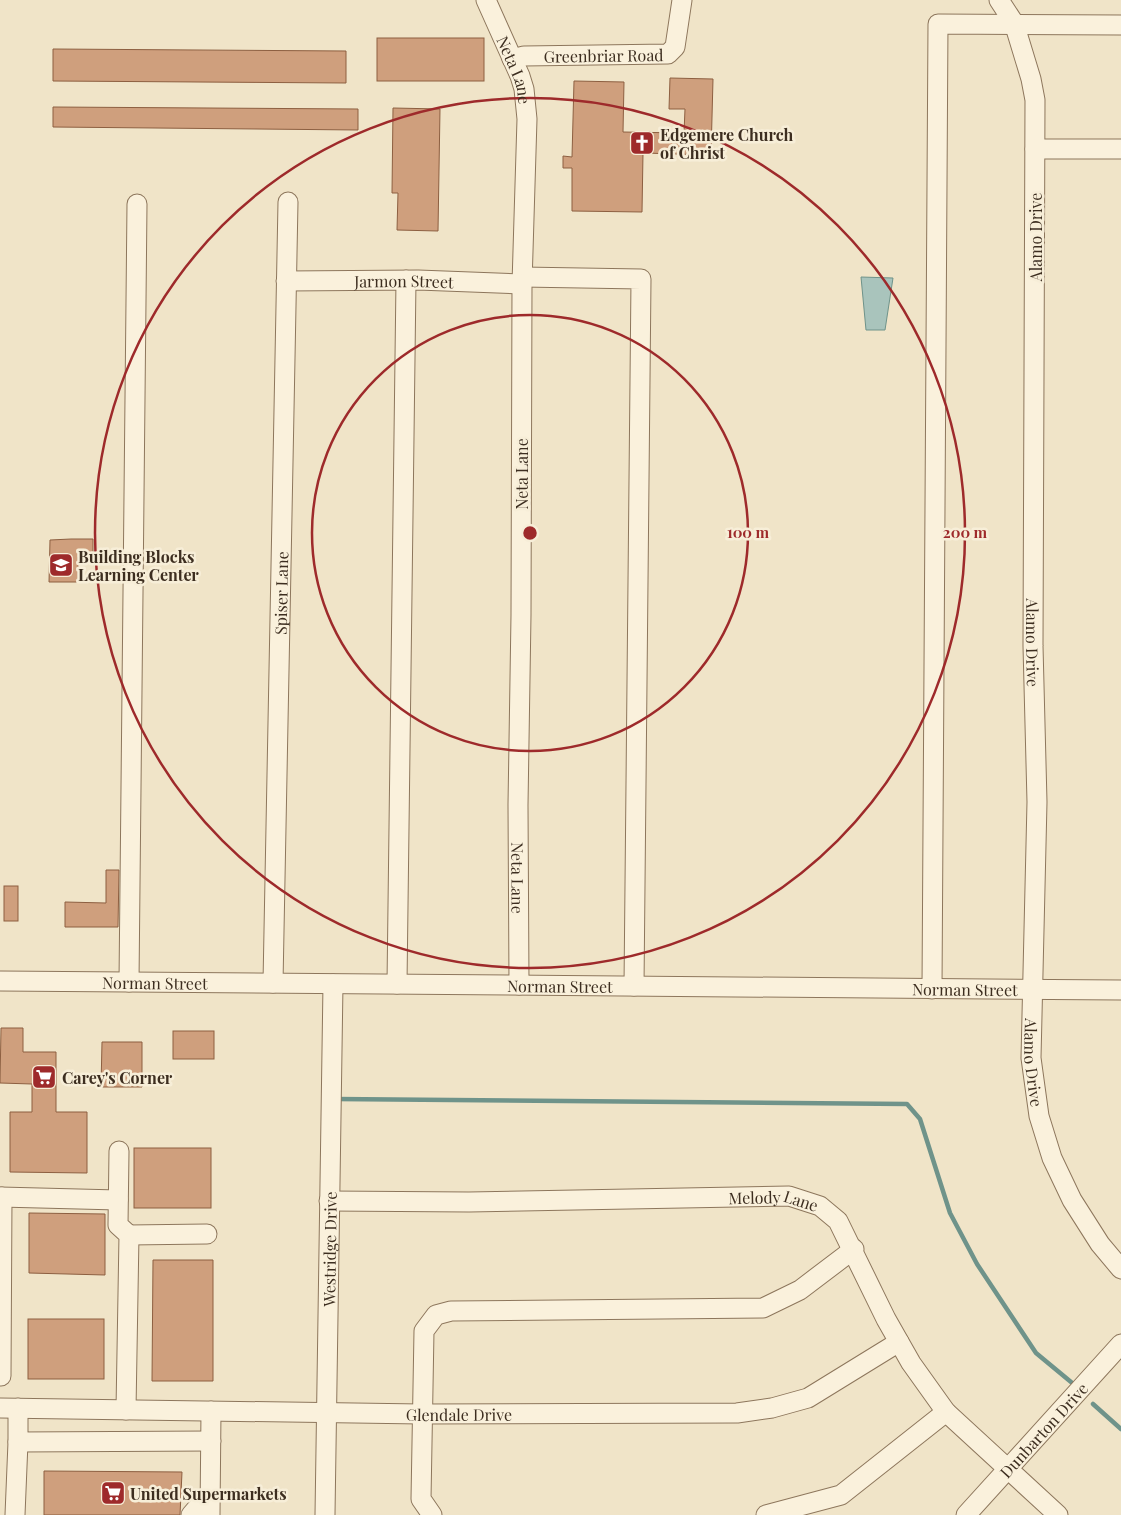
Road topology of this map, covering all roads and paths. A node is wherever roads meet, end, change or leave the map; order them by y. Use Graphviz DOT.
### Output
graph roads {
  1 [pos="486,0"];
  2 [pos="682,0"];
  3 [pos="999,0"];
  4 [pos="1014,24"];
  5 [pos="1121,25"];
  6 [pos="512,59"];
  7 [pos="1035,149"];
  8 [pos="1121,149"];
  9 [pos="288,202"];
  10 [pos="137,204"];
  11 [pos="406,280"];
  12 [pos="522,280"];
  13 [pos="286,281"];
  14 [pos="0,981"];
  15 [pos="129,982"];
  16 [pos="273,983"];
  17 [pos="333,984"];
  18 [pos="397,984"];
  19 [pos="519,985"];
  20 [pos="634,986"];
  21 [pos="932,989"];
  22 [pos="1033,989"];
  23 [pos="1121,990"];
  24 [pos="119,1150"];
  25 [pos="1,1197"];
  26 [pos="118,1200"];
  27 [pos="329,1201"];
  28 [pos="207,1234"];
  29 [pos="129,1235"];
  30 [pos="854,1249"];
  31 [pos="1121,1269"];
  32 [pos="1,1308"];
  33 [pos="899,1342"];
  34 [pos="1121,1344"];
  35 [pos="1,1376"];
  36 [pos="9,1408"];
  37 [pos="126,1410"];
  38 [pos="211,1411"];
  39 [pos="946,1412"];
  40 [pos="326,1413"];
  41 [pos="421,1414"];
  42 [pos="211,1441"];
  43 [pos="18,1442"];
  44 [pos="1007,1468"];
  45 [pos="210,1493"];
  46 [pos="15,1515"];
  47 [pos="191,1515"];
  48 [pos="210,1515"];
  49 [pos="325,1515"];
  50 [pos="432,1515"];
  51 [pos="766,1515"];
  52 [pos="966,1515"];
  53 [pos="1058,1515"];
  1 -- 6 [label="street, Neta Lane"];
  2 -- 6 [label="street, Greenbriar Road"];
  3 -- 4 [label="street, Alamo Drive"];
  4 -- 5 [label="street"];
  4 -- 7 [label="street, Alamo Drive"];
  4 -- 21 [label="street"];
  6 -- 12 [label="street, Neta Lane"];
  7 -- 8 [label="street"];
  7 -- 22 [label="street, Alamo Drive"];
  9 -- 13 [label="street, Spiser Lane"];
  10 -- 15 [label="street"];
  11 -- 12 [label="street, Jarmon Street"];
  11 -- 13 [label="street, Jarmon Street"];
  11 -- 18 [label="street"];
  12 -- 19 [label="street, Neta Lane"];
  12 -- 20 [label="street, Jarmon Street"];
  13 -- 16 [label="street, Spiser Lane"];
  14 -- 15 [label="street, Norman Street"];
  15 -- 16 [label="street, Norman Street"];
  16 -- 17 [label="street, Norman Street"];
  17 -- 18 [label="street, Norman Street"];
  17 -- 27 [label="street, Westridge Drive"];
  18 -- 19 [label="street, Norman Street"];
  19 -- 20 [label="street, Norman Street"];
  20 -- 21 [label="street, Norman Street"];
  21 -- 22 [label="street, Norman Street"];
  22 -- 23 [label="street, Norman Street"];
  22 -- 31 [label="street, Alamo Drive"];
  24 -- 26 [label="street"];
  25 -- 26 [label="street"];
  25 -- 32 [label="street"];
  26 -- 29 [label="street"];
  27 -- 30 [label="street, Melody Lane"];
  27 -- 40 [label="street, Westridge Drive"];
  28 -- 29 [label="street"];
  29 -- 37 [label="street"];
  30 -- 33 [label="street, Melody Lane"];
  30 -- 41 [label="street"];
  32 -- 35 [label="street"];
  33 -- 39 [label="street, Melody Lane"];
  33 -- 41 [label="street, Glendale Drive"];
  34 -- 44 [label="street, Dunbarton Drive"];
  36 -- 37 [label="street, Glendale Drive"];
  36 -- 43 [label="street"];
  37 -- 38 [label="street, Glendale Drive"];
  38 -- 40 [label="street, Glendale Drive"];
  38 -- 42 [label="street"];
  39 -- 44 [label="street, Melody Lane"];
  39 -- 51 [label="street"];
  40 -- 41 [label="street, Glendale Drive"];
  40 -- 49 [label="street, Westridge Drive"];
  41 -- 50 [label="street"];
  42 -- 43 [label="street"];
  42 -- 45 [label="street"];
  43 -- 46 [label="street"];
  44 -- 52 [label="street, Dunbarton Drive"];
  44 -- 53 [label="street, Melody Lane"];
  45 -- 47 [label="street"];
  45 -- 48 [label="street"];
}
